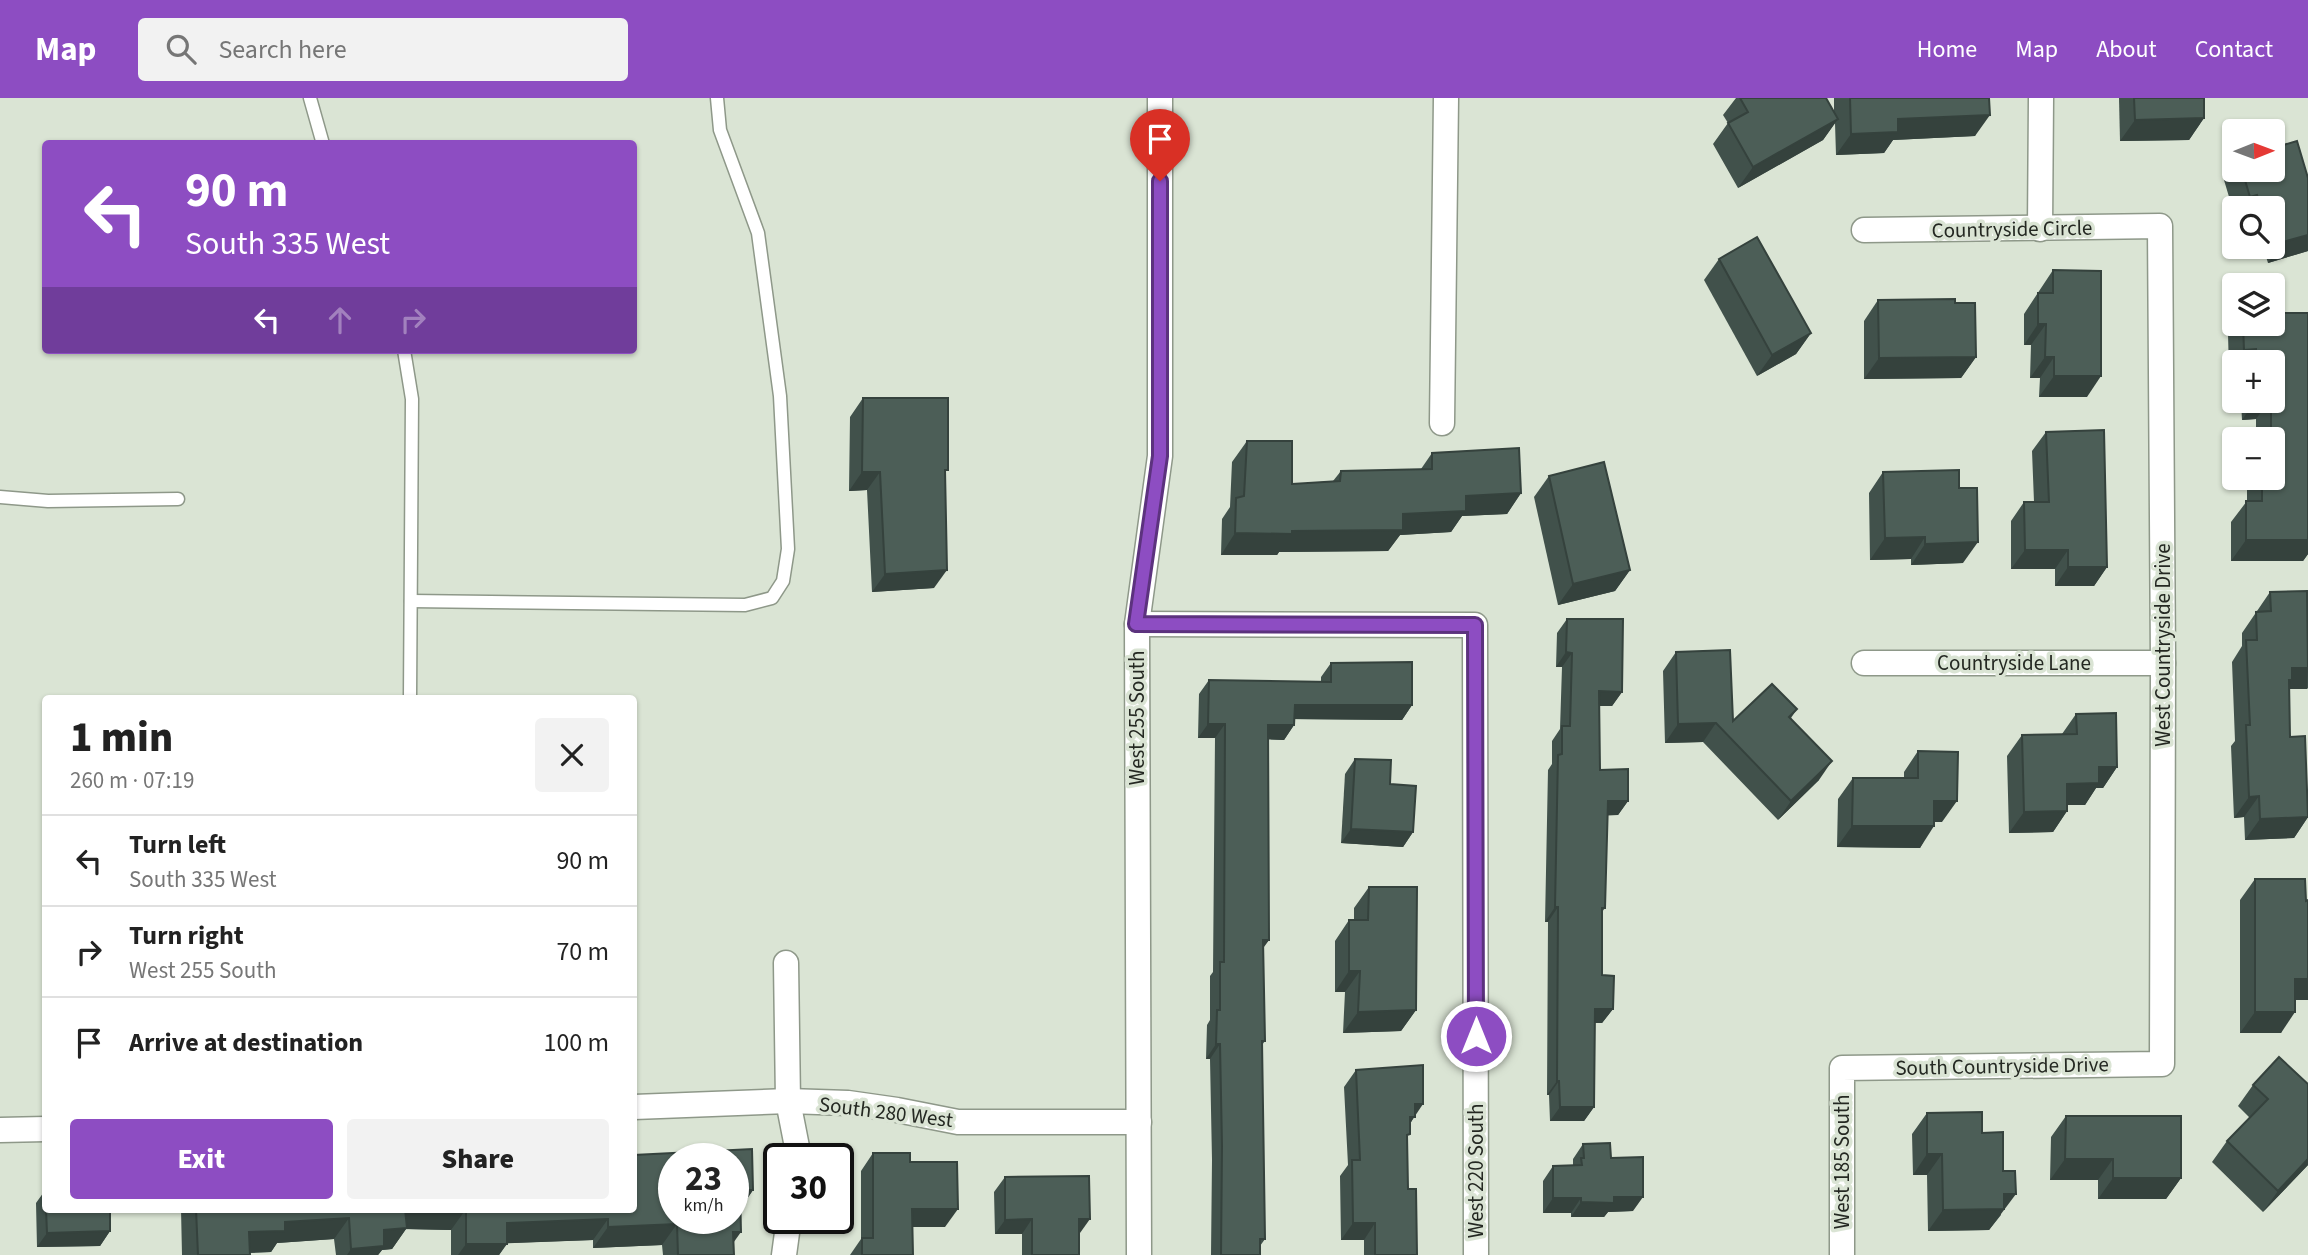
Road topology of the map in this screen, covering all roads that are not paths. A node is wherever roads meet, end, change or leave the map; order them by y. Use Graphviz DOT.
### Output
graph roads {
  1 [pos="310,98"];
  2 [pos="717,98"];
  3 [pos="1160,98"];
  4 [pos="1446,98"];
  5 [pos="2040,98"];
  6 [pos="322,140"];
  7 [pos="2160,226"];
  8 [pos="2040,229"];
  9 [pos="1864,230"];
  10 [pos="405,354"];
  11 [pos="1442,423"];
  12 [pos="0,497"];
  13 [pos="178,499"];
  14 [pos="411,601"];
  15 [pos="1136,624"];
  16 [pos="1864,663"];
  17 [pos="2164,663"];
  18 [pos="410,695"];
  19 [pos="786,964"];
  20 [pos="2162,1064"];
  21 [pos="1842,1068"];
  22 [pos="788,1101"];
  23 [pos="637,1107"];
  24 [pos="1139,1122"];
  25 [pos="42,1129"];
  26 [pos="0,1130"];
  27 [pos="796,1143"];
  28 [pos="787,1234"];
  29 [pos="784,1255"];
  30 [pos="1139,1255"];
  31 [pos="1476,1255"];
  32 [pos="1842,1255"];
  1 -- 6 [label="lane"];
  2 -- 14 [label="lane"];
  3 -- 15 [label="street, West 255 South"];
  4 -- 11 [label="street"];
  5 -- 8 [label="street"];
  7 -- 8 [label="street, Countryside Circle"];
  7 -- 17 [label="street, West Countryside Drive"];
  8 -- 9 [label="street, Countryside Circle"];
  10 -- 14 [label="lane"];
  12 -- 13 [label="lane"];
  14 -- 18 [label="lane"];
  15 -- 24 [label="street, West 255 South"];
  15 -- 31 [label="street, West 220 South"];
  16 -- 17 [label="street, Countryside Lane"];
  17 -- 20 [label="street, West Countryside Drive"];
  19 -- 22 [label="street"];
  20 -- 21 [label="street, South Countryside Drive"];
  21 -- 32 [label="street, West 185 South"];
  22 -- 23 [label="street, South 280 West"];
  22 -- 24 [label="street, South 280 West"];
  22 -- 27 [label="street"];
  24 -- 30 [label="street, West 255 South"];
  25 -- 26 [label="street"];
  28 -- 29 [label="street"];
}
